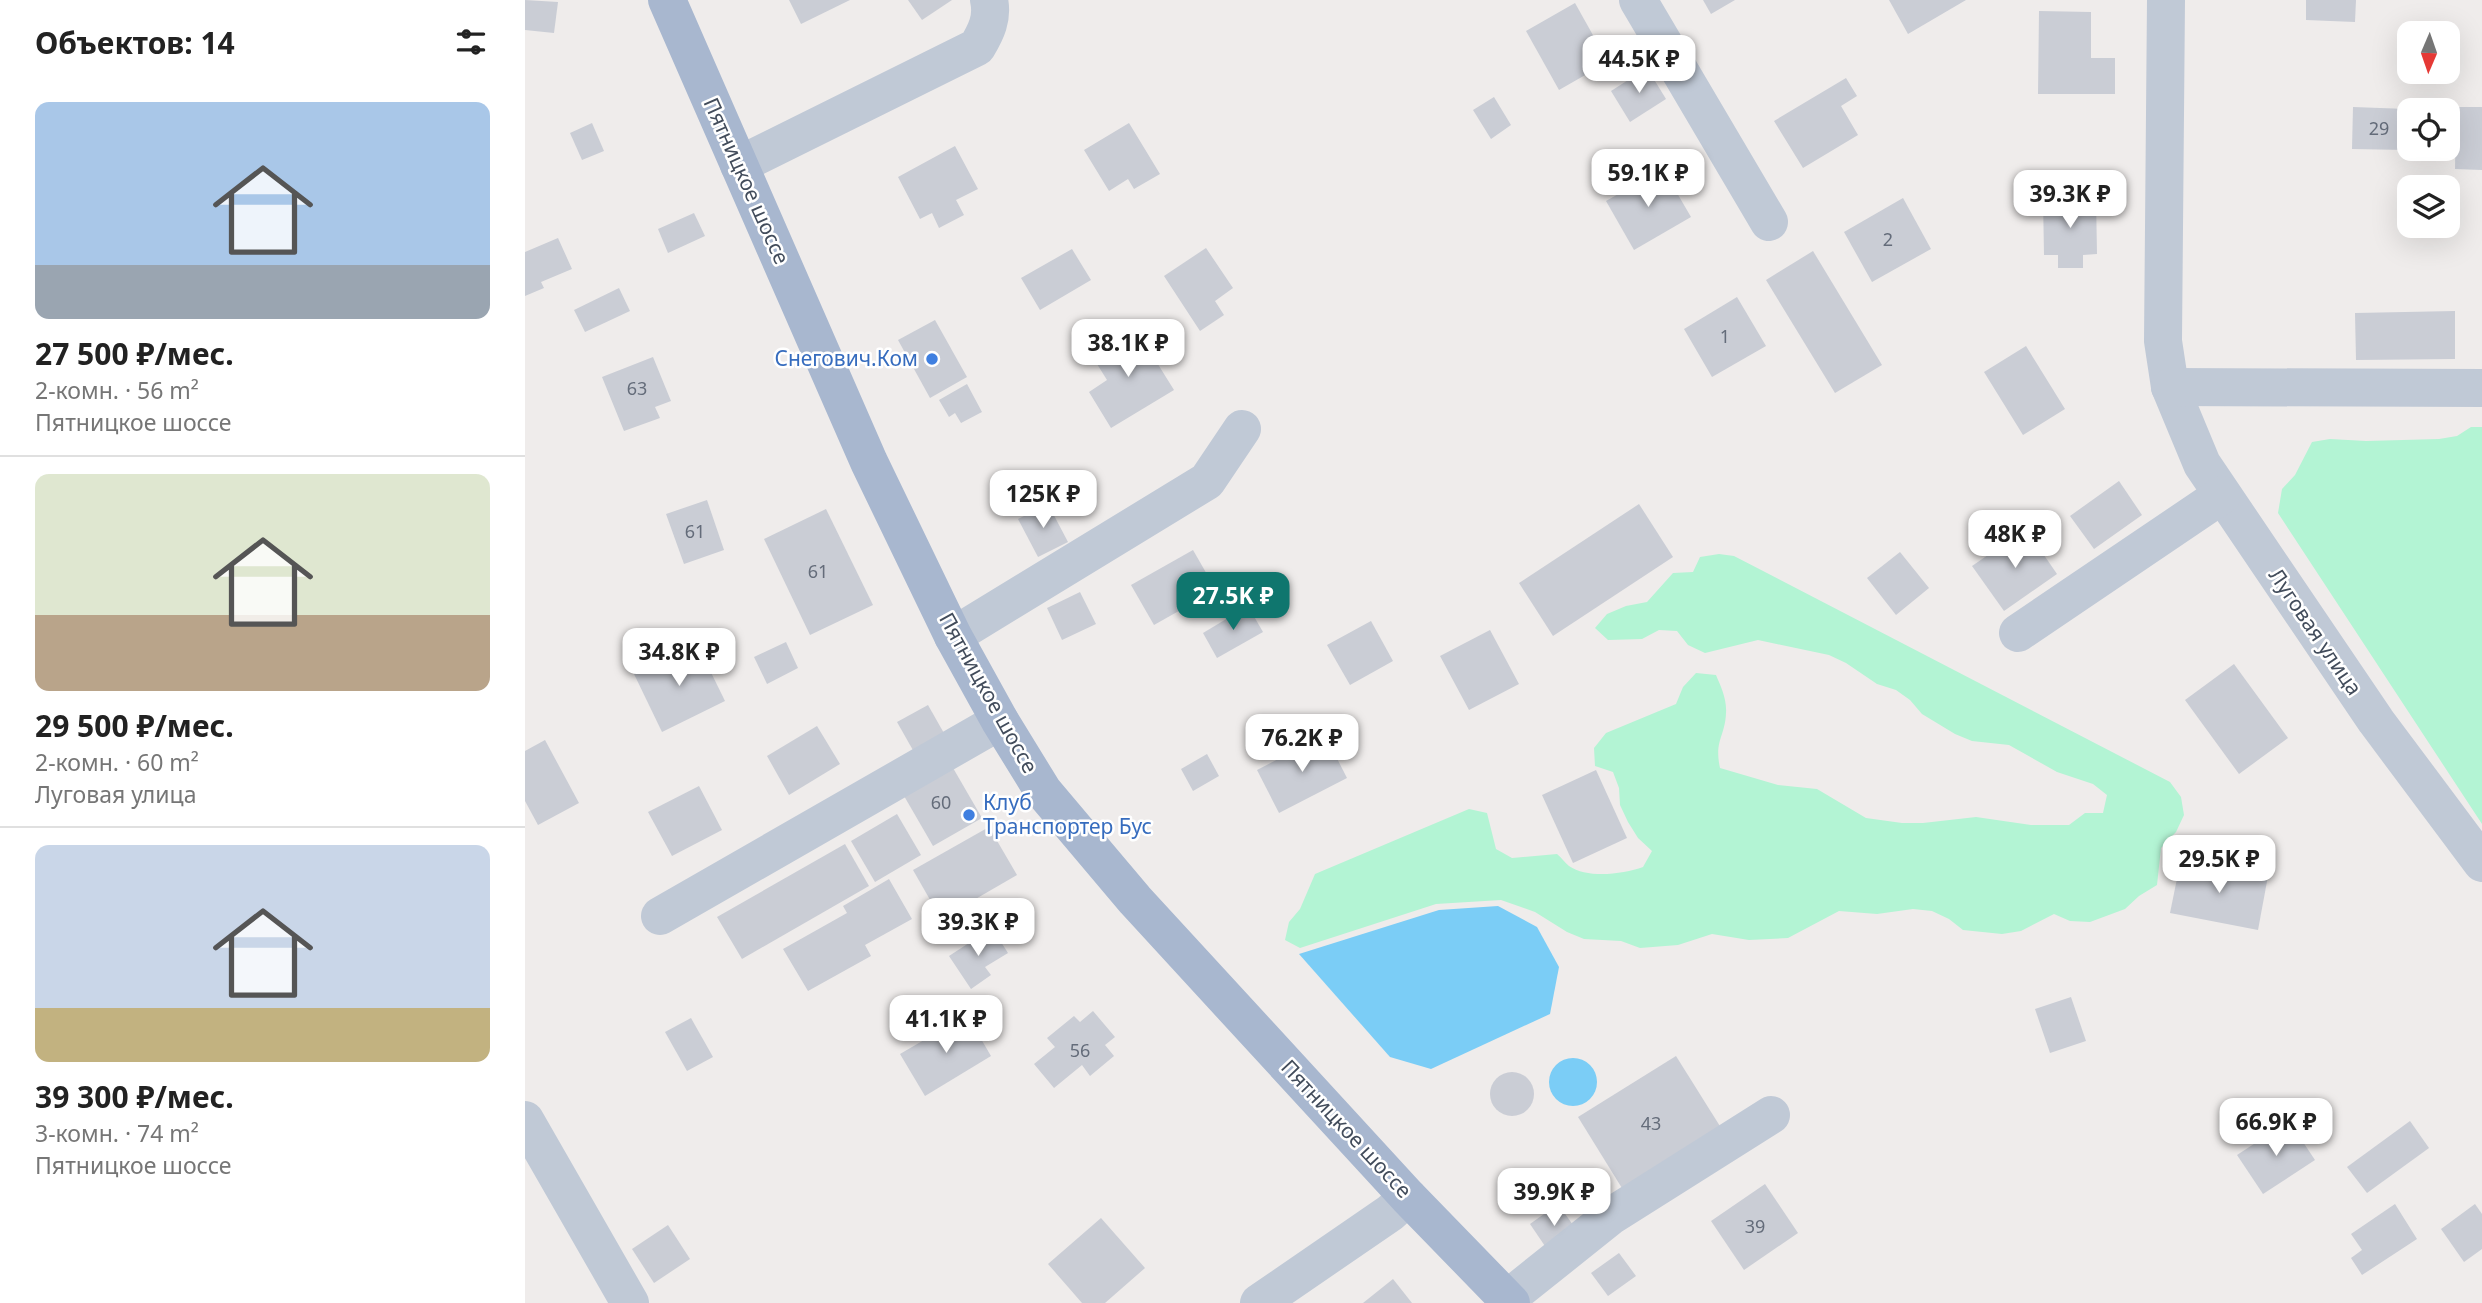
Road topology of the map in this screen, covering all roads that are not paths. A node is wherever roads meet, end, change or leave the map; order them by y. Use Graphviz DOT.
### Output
graph roads {
  1 [pos="667,0"];
  2 [pos="989,0"];
  3 [pos="1638,0"];
  4 [pos="2167,0"];
  5 [pos="739,165"];
  6 [pos="1769,222"];
  7 [pos="2170,387"];
  8 [pos="2482,388"];
  9 [pos="1242,429"];
  10 [pos="2222,495"];
  11 [pos="2018,633"];
  12 [pos="953,636"];
  13 [pos="1000,721"];
  14 [pos="2482,863"];
  15 [pos="660,916"];
  16 [pos="1771,1115"];
  17 [pos="525,1120"];
  18 [pos="1408,1197"];
  19 [pos="1509,1301"];
  20 [pos="630,1303"];
  21 [pos="1259,1303"];
  1 -- 5 [label="main road, Пятницкое шоссе"];
  2 -- 5 [label="street"];
  3 -- 6 [label="street"];
  4 -- 7 [label="street, Луговая улица"];
  5 -- 12 [label="main road, Пятницкое шоссе"];
  7 -- 8 [label="street"];
  7 -- 10 [label="street, Луговая улица"];
  9 -- 12 [label="street"];
  10 -- 11 [label="street"];
  10 -- 14 [label="street, Луговая улица"];
  12 -- 13 [label="main road, Пятницкое шоссе"];
  13 -- 15 [label="street"];
  13 -- 18 [label="main road, Пятницкое шоссе"];
  16 -- 19 [label="street"];
  17 -- 20 [label="street"];
  18 -- 19 [label="main road, Пятницкое шоссе"];
  18 -- 21 [label="street"];
}
